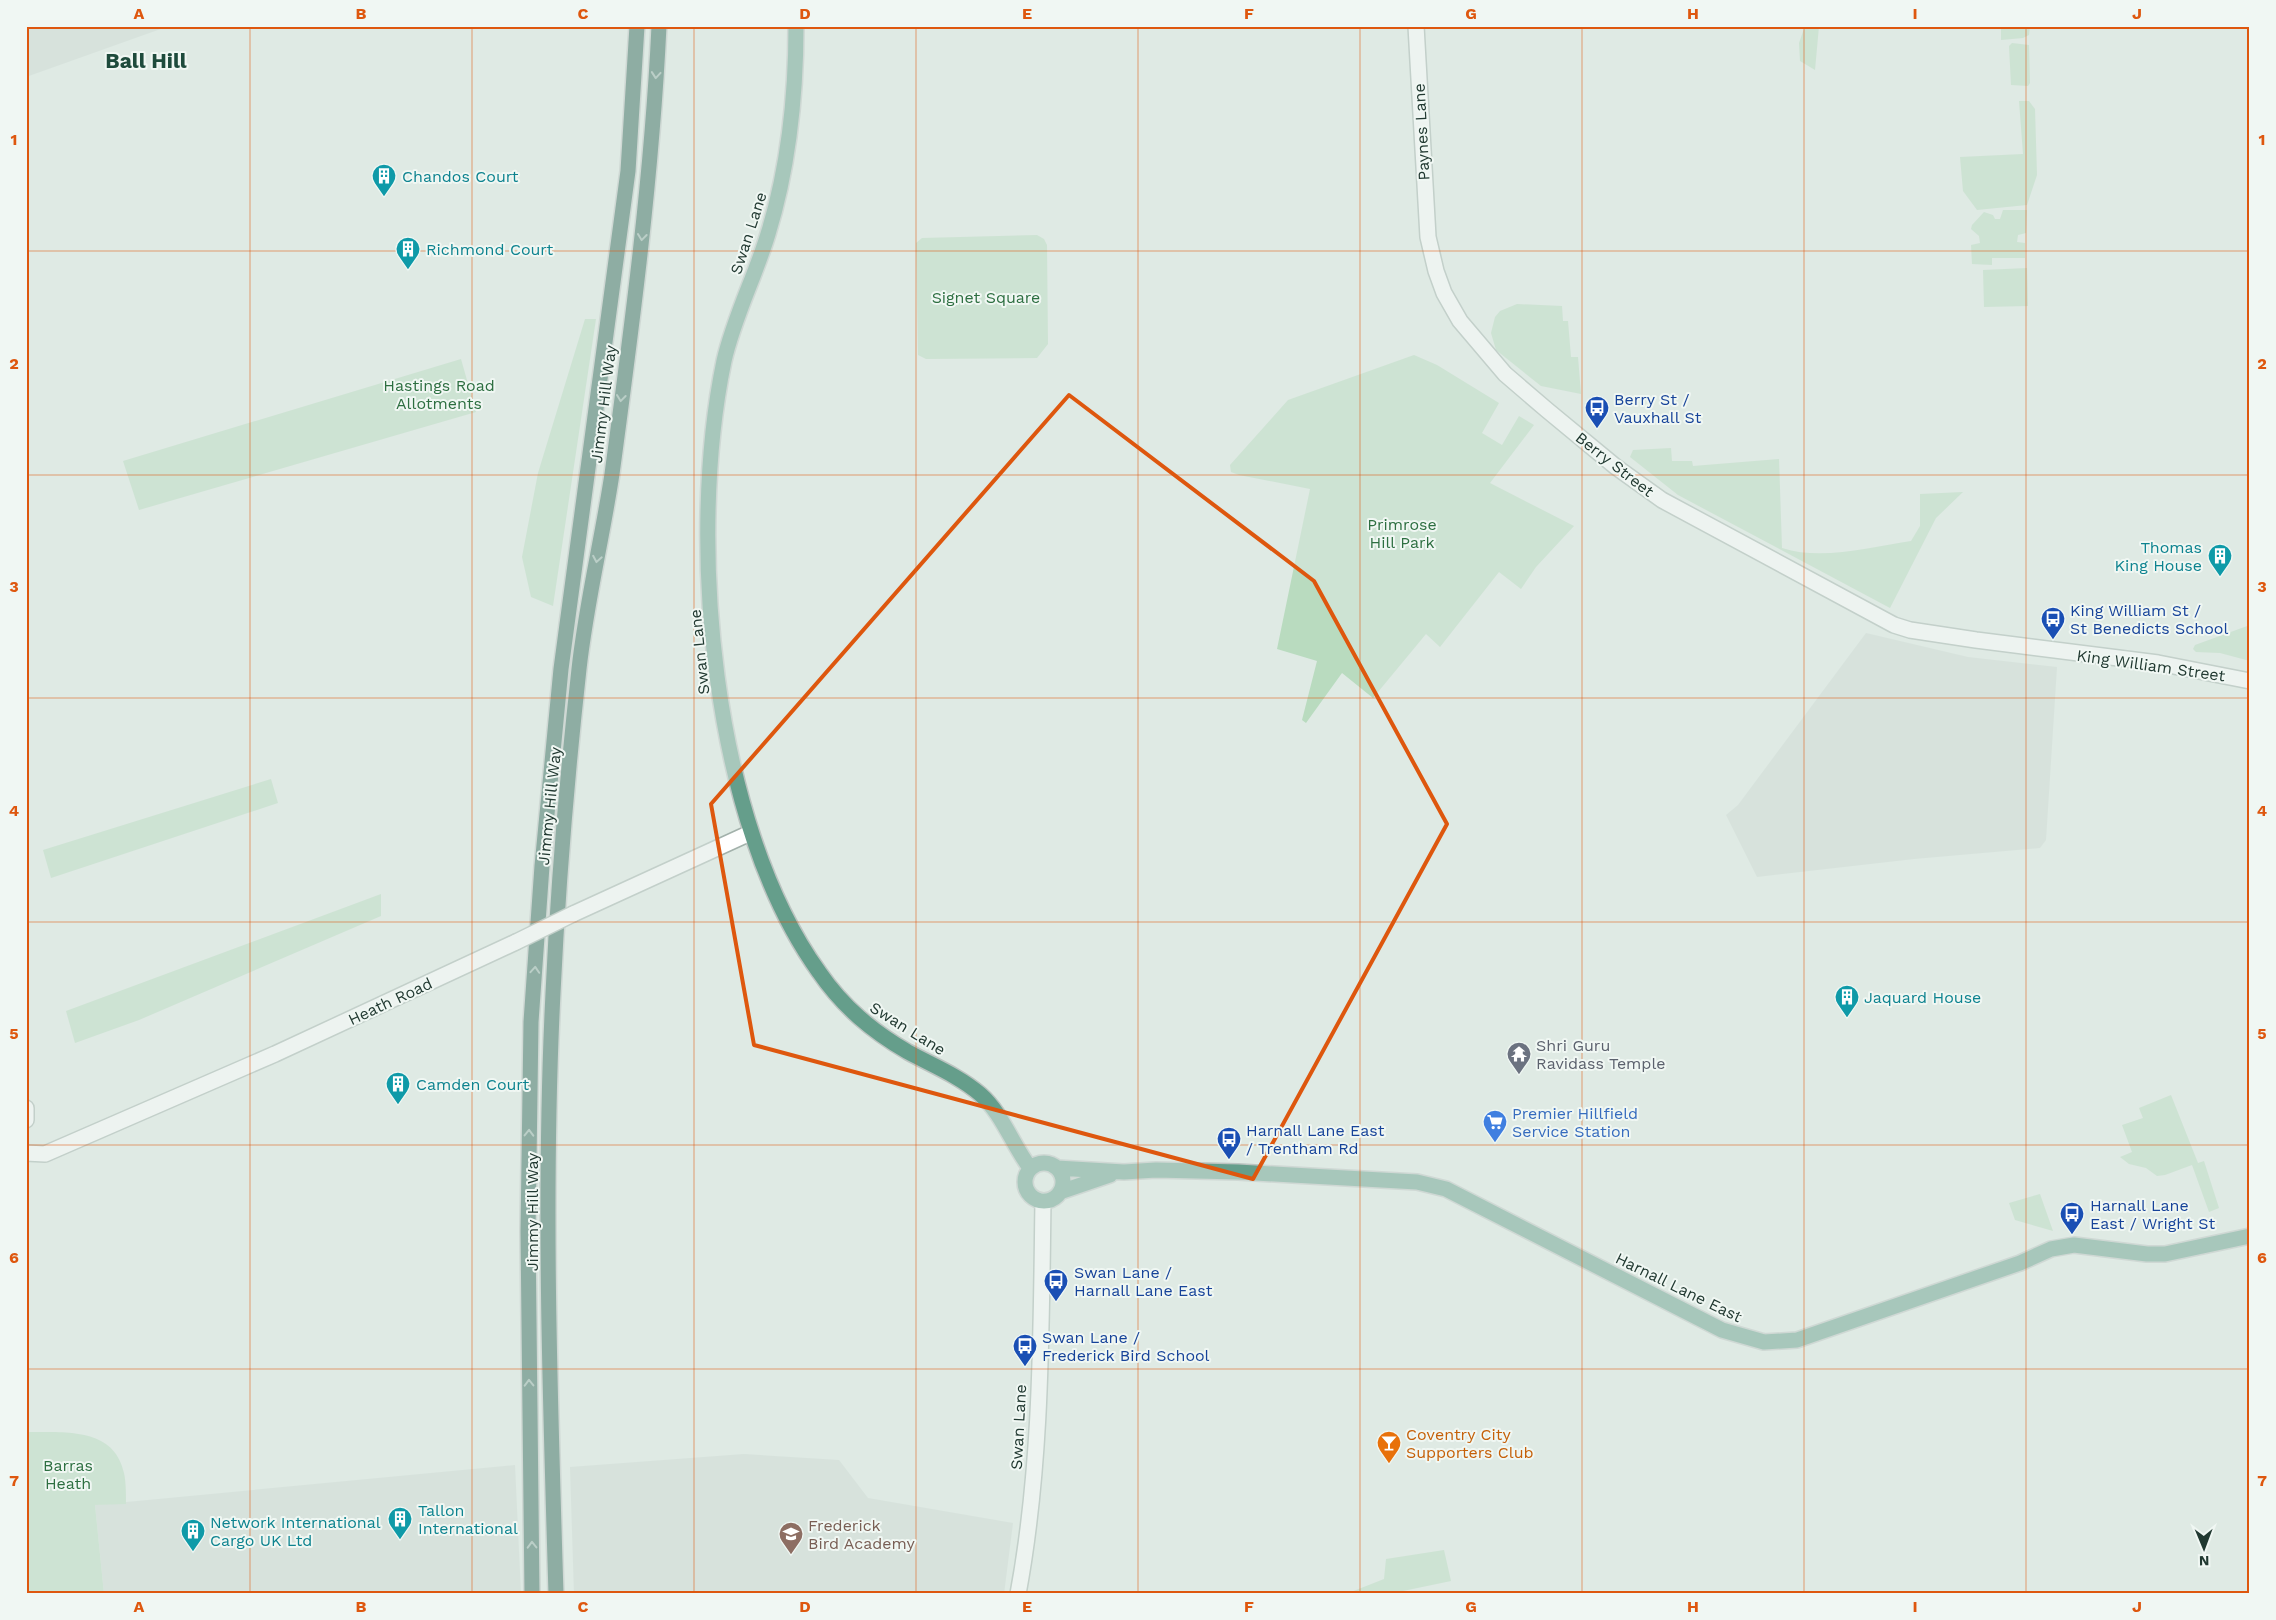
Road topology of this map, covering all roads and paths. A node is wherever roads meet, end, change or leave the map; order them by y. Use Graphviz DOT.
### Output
graph roads {
  1 [pos="637,26"];
  2 [pos="659,26"];
  3 [pos="796,26"];
  4 [pos="1416,26"];
  5 [pos="1428,238"];
  6 [pos="1876,617"];
  7 [pos="2250,681"];
  8 [pos="750,833"];
  9 [pos="26,1108"];
  10 [pos="26,1120"];
  11 [pos="26,1154"];
  12 [pos="1030,1168"];
  13 [pos="1057,1168"];
  14 [pos="1124,1172"];
  15 [pos="1060,1192"];
  16 [pos="1043,1201"];
  17 [pos="2250,1236"];
  18 [pos="532,1594"];
  19 [pos="556,1594"];
  20 [pos="1018,1594"];
  18 -- 1 [label="highway, Jimmy Hill Way, one-way"];
  2 -- 19 [label="highway, Jimmy Hill Way, one-way"];
  3 -- 8 [label="main road, Swan Lane"];
  4 -- 5 [label="street, Paynes Lane"];
  5 -- 6 [label="street, Berry Street"];
  6 -- 7 [label="street, King William Street"];
  8 -- 11 [label="street, Heath Road, bridge"];
  8 -- 12 [label="main road, Swan Lane"];
  9 -- 10 [label="street"];
  12 -- 13 [label="main road"];
  12 -- 16 [label="main road"];
  13 -- 14 [label="main road, Harnall Lane East"];
  13 -- 15 [label="main road"];
  14 -- 15 [label="main road, Harnall Lane East"];
  14 -- 17 [label="main road, Harnall Lane East"];
  15 -- 16 [label="main road"];
  16 -- 20 [label="street, Swan Lane"];
}
